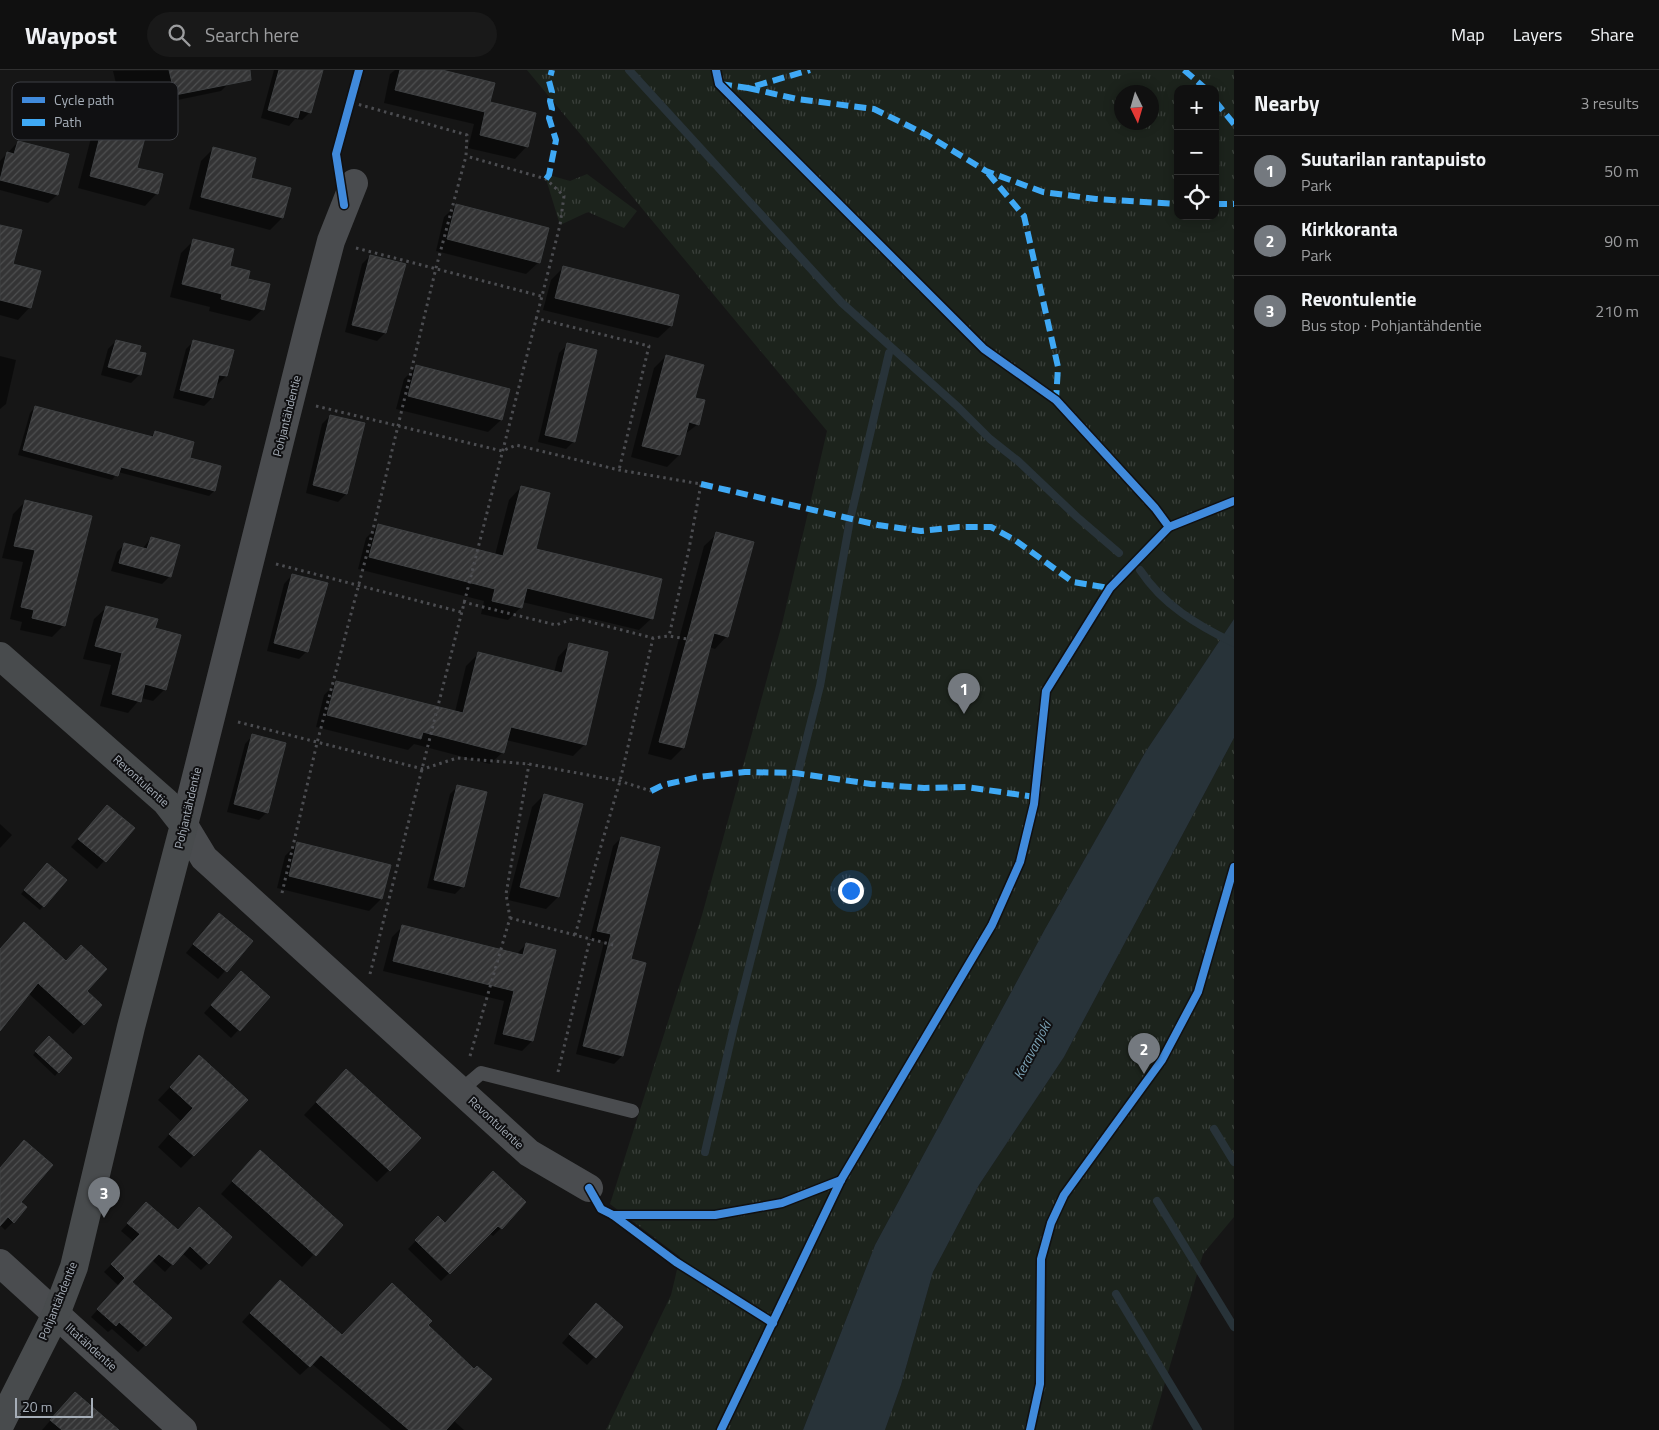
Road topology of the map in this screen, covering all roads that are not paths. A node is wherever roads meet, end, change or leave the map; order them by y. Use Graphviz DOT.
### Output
graph roads {
  1 [pos="354,183"];
  2 [pos="0,656"];
  3 [pos="184,825"];
  4 [pos="461,1090"];
  5 [pos="632,1111"];
  6 [pos="588,1188"];
  7 [pos="0,1263"];
  8 [pos="56,1314"];
  9 [pos="0,1425"];
  10 [pos="183,1430"];
  1 -- 3 [label="street, Pohjantähdentie"];
  2 -- 3 [label="street, Revontulentie"];
  3 -- 4 [label="street, Revontulentie"];
  3 -- 8 [label="street, Pohjantähdentie"];
  4 -- 5 [label="lane"];
  4 -- 6 [label="street, Revontulentie"];
  7 -- 8 [label="street, Iltatähdentie"];
  8 -- 9 [label="street, Pohjantähdentie"];
  8 -- 10 [label="street, Iltatähdentie"];
}
